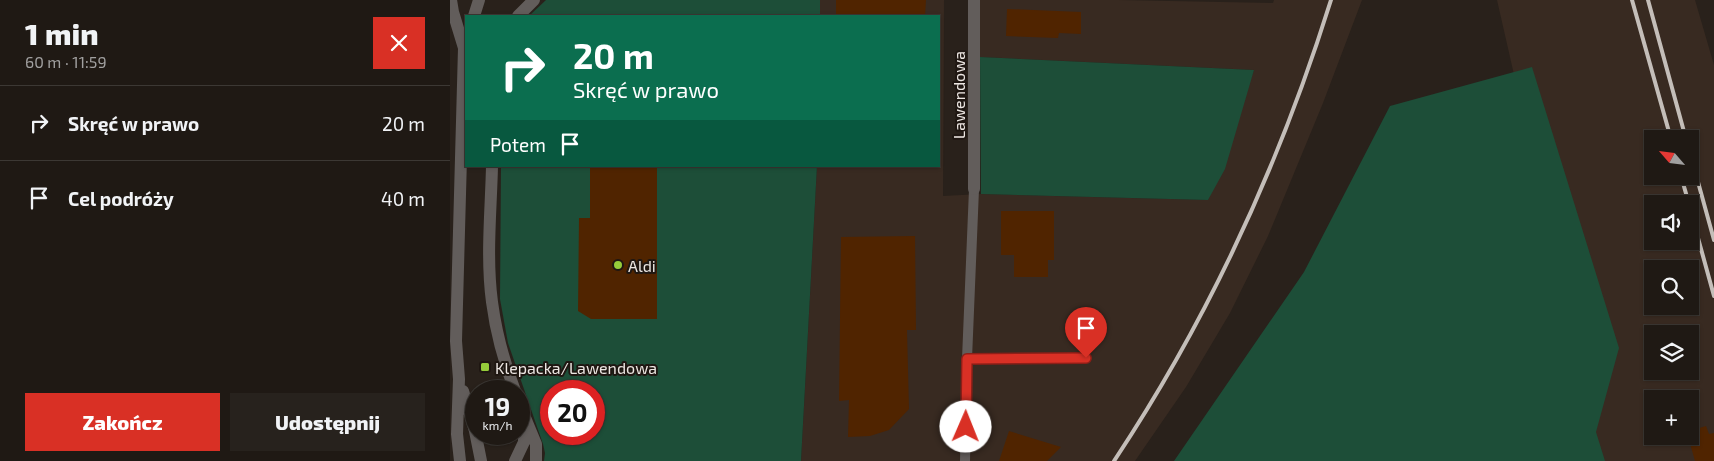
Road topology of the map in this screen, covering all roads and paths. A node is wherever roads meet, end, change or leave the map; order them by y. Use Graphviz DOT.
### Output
graph roads {
  1 [pos="451,0"];
  2 [pos="479,0"];
  3 [pos="534,0"];
  4 [pos="974,0"];
  5 [pos="474,15"];
  6 [pos="519,15"];
  7 [pos="465,44"];
  8 [pos="492,167"];
  9 [pos="974,189"];
  10 [pos="1086,358"];
  11 [pos="967,359"];
  12 [pos="459,379"];
  13 [pos="511,380"];
  14 [pos="530,431"];
  15 [pos="523,445"];
  16 [pos="460,461"];
  17 [pos="481,461"];
  18 [pos="515,461"];
  19 [pos="536,461"];
  20 [pos="965,461"];
  1 -- 7 [label="street"];
  2 -- 5 [label="street"];
  3 -- 6 [label="street"];
  4 -- 9 [label="street, Lawendowa"];
  7 -- 12 [label="street"];
  8 -- 13 [label="street"];
  9 -- 11 [label="lane"];
  10 -- 11 [label="lane"];
  11 -- 20 [label="lane"];
  12 -- 16 [label="street"];
  12 -- 17 [label="street"];
  14 -- 19 [label="street"];
  15 -- 18 [label="street"];
}
